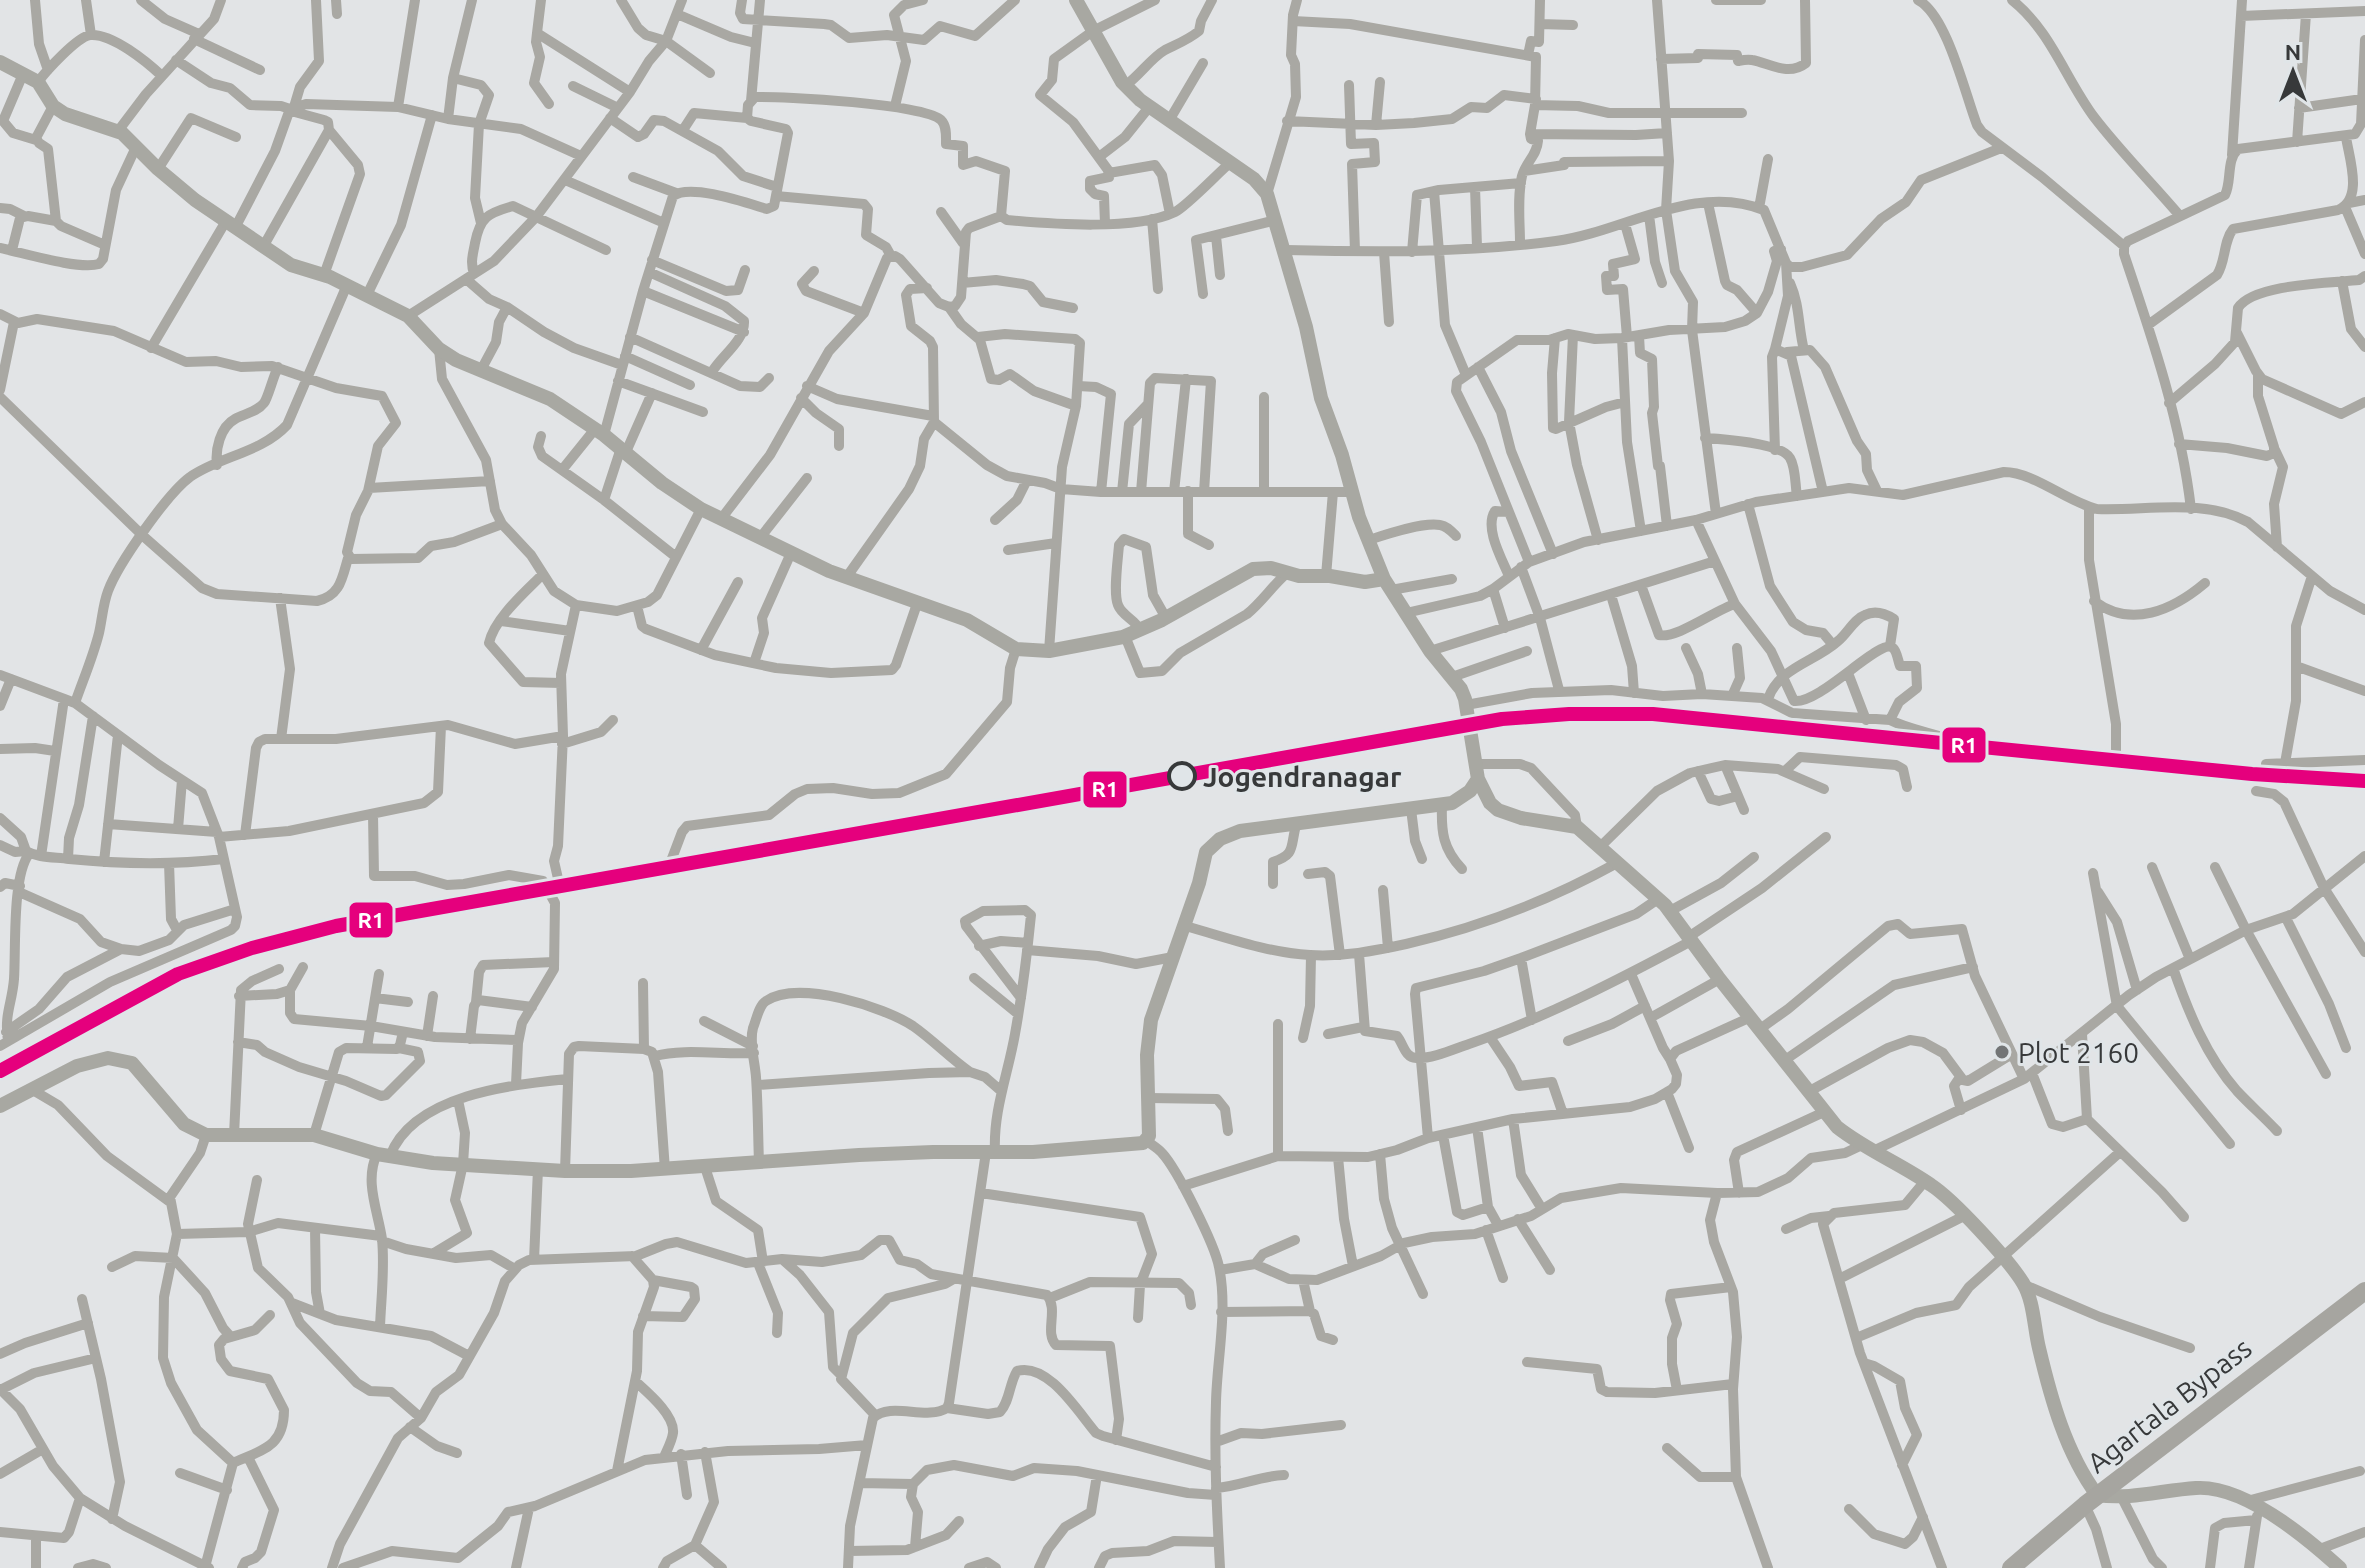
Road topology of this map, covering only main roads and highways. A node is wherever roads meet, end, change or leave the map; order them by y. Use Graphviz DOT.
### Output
graph roads {
  1 [pos="2365,1291"];
  2 [pos="2011,1568"];
  1 -- 2 [label="highway, Agartala Bypass"];
}
